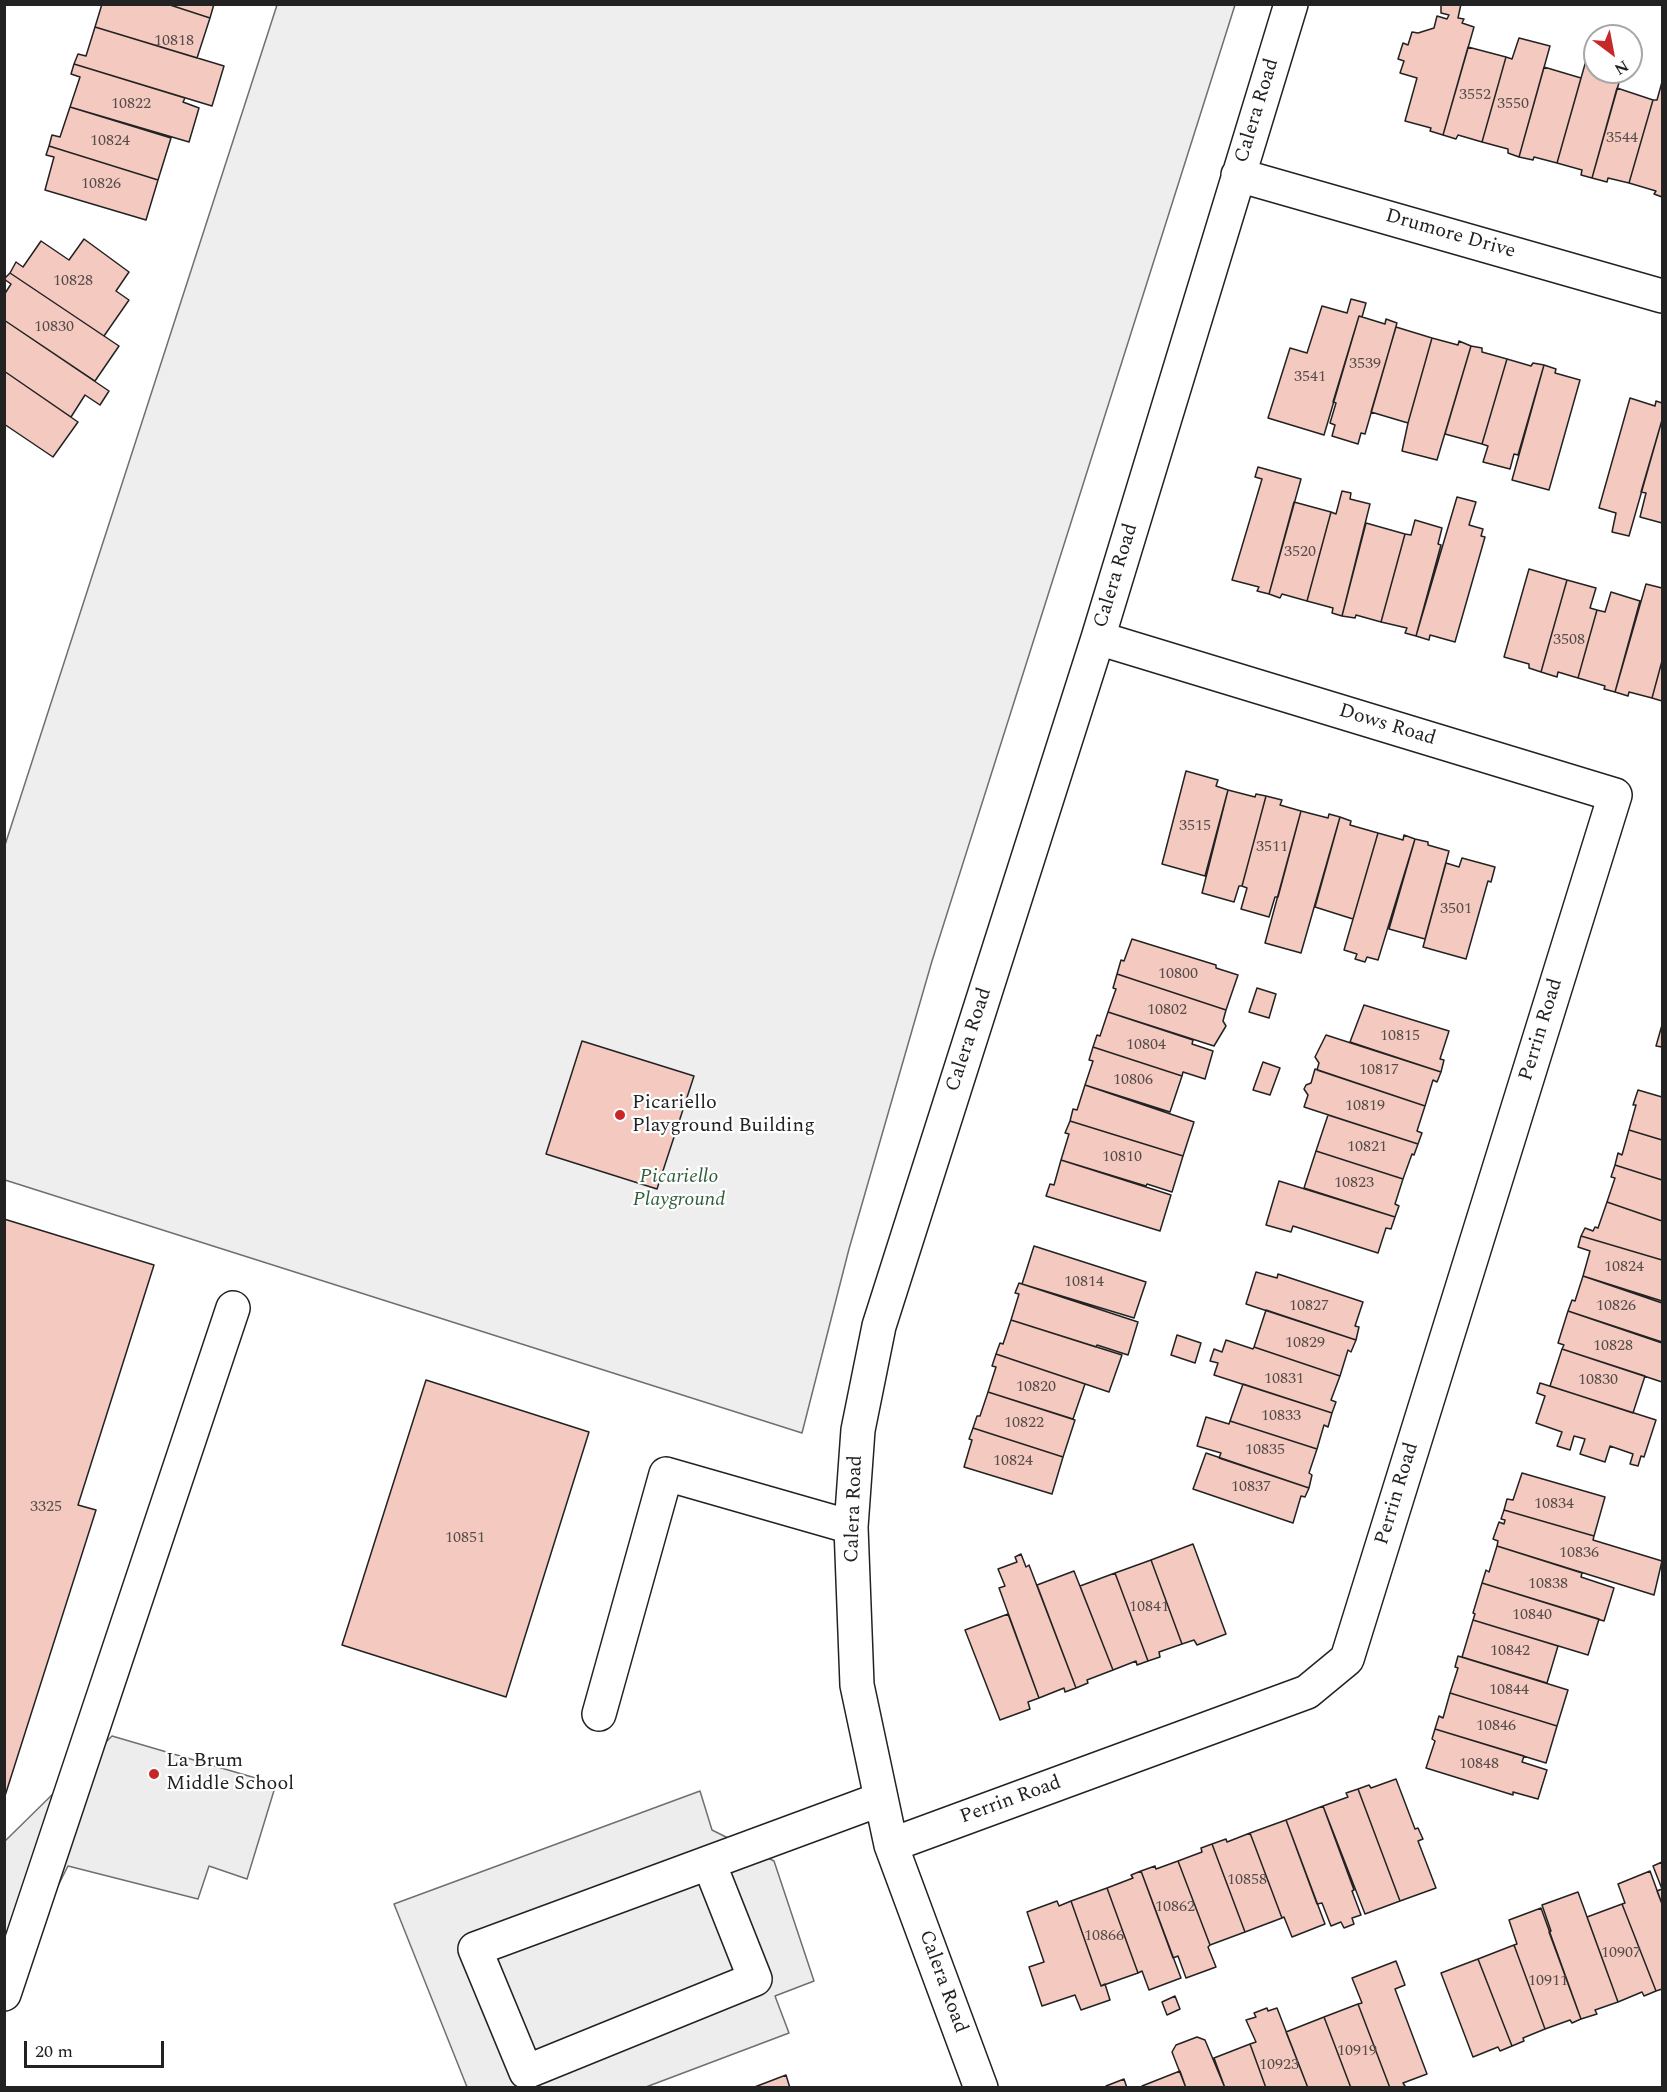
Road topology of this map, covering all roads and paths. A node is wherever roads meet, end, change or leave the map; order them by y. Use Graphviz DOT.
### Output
graph roads {
  1 [pos="1292,4"];
  2 [pos="1238,175"];
  3 [pos="1662,296"];
  4 [pos="1098,638"];
  5 [pos="1596,856"];
  6 [pos="233,1308"];
  7 [pos="851,1527"];
  8 [pos="599,1714"];
  9 [pos="881,1799"];
  10 [pos="891,1845"];
  11 [pos="709,1863"];
  12 [pos="4,1994"];
  13 [pos="981,2088"];
  1 -- 2 [label="street, Calera Road"];
  2 -- 3 [label="street, Drumore Drive"];
  2 -- 4 [label="street, Calera Road"];
  4 -- 5 [label="street, Dows Road"];
  4 -- 7 [label="street, Calera Road"];
  5 -- 10 [label="street, Perrin Road"];
  6 -- 12 [label="street"];
  7 -- 8 [label="street"];
  7 -- 9 [label="street, Calera Road"];
  9 -- 10 [label="street, Calera Road"];
  9 -- 11 [label="street"];
  10 -- 13 [label="street, Calera Road"];
  11 -- 11 [label="street"];
}
